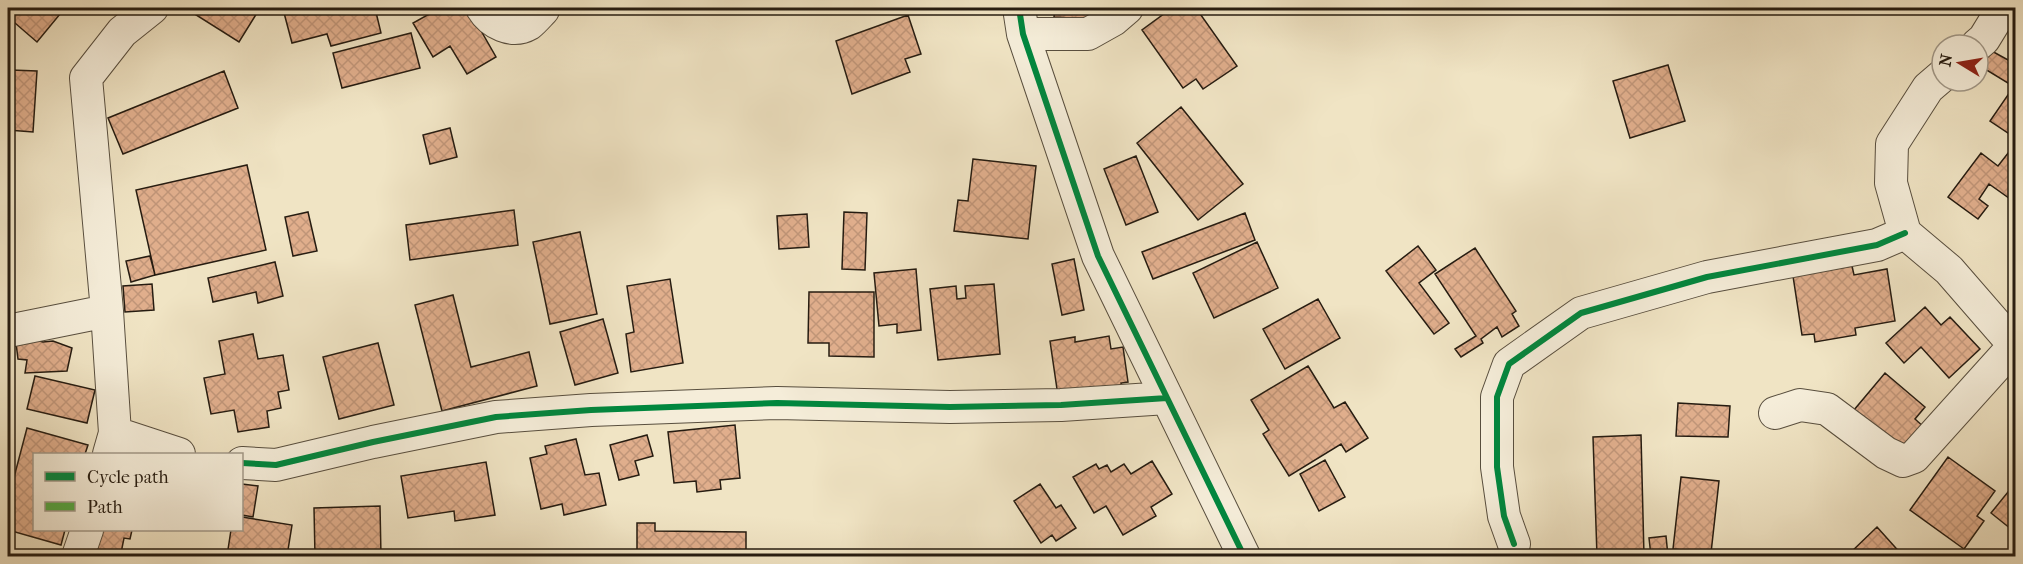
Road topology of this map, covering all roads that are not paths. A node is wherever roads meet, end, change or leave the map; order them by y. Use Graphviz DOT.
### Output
graph roads {
  1 [pos="152,8"];
  2 [pos="482,8"];
  3 [pos="1127,8"];
  4 [pos="2003,8"];
  5 [pos="543,10"];
  6 [pos="1021,21"];
  7 [pos="1988,33"];
  8 [pos="1930,86"];
  9 [pos="1905,232"];
  10 [pos="107,311"];
  11 [pos="8,331"];
  12 [pos="2015,346"];
  13 [pos="1167,398"];
  14 [pos="1774,413"];
  15 [pos="112,444"];
  16 [pos="172,453"];
  17 [pos="243,464"];
  18 [pos="87,531"];
  19 [pos="1514,544"];
  20 [pos="78,556"];
  21 [pos="1244,556"];
  1 -- 10 [label="street"];
  2 -- 5 [label="street"];
  3 -- 6 [label="street"];
  4 -- 7 [label="street"];
  6 -- 13 [label="street"];
  8 -- 9 [label="street"];
  9 -- 12 [label="street"];
  9 -- 19 [label="street"];
  10 -- 11 [label="street"];
  10 -- 15 [label="street"];
  12 -- 14 [label="street"];
  13 -- 17 [label="street"];
  13 -- 21 [label="street"];
  15 -- 16 [label="street"];
  18 -- 20 [label="street"];
}
